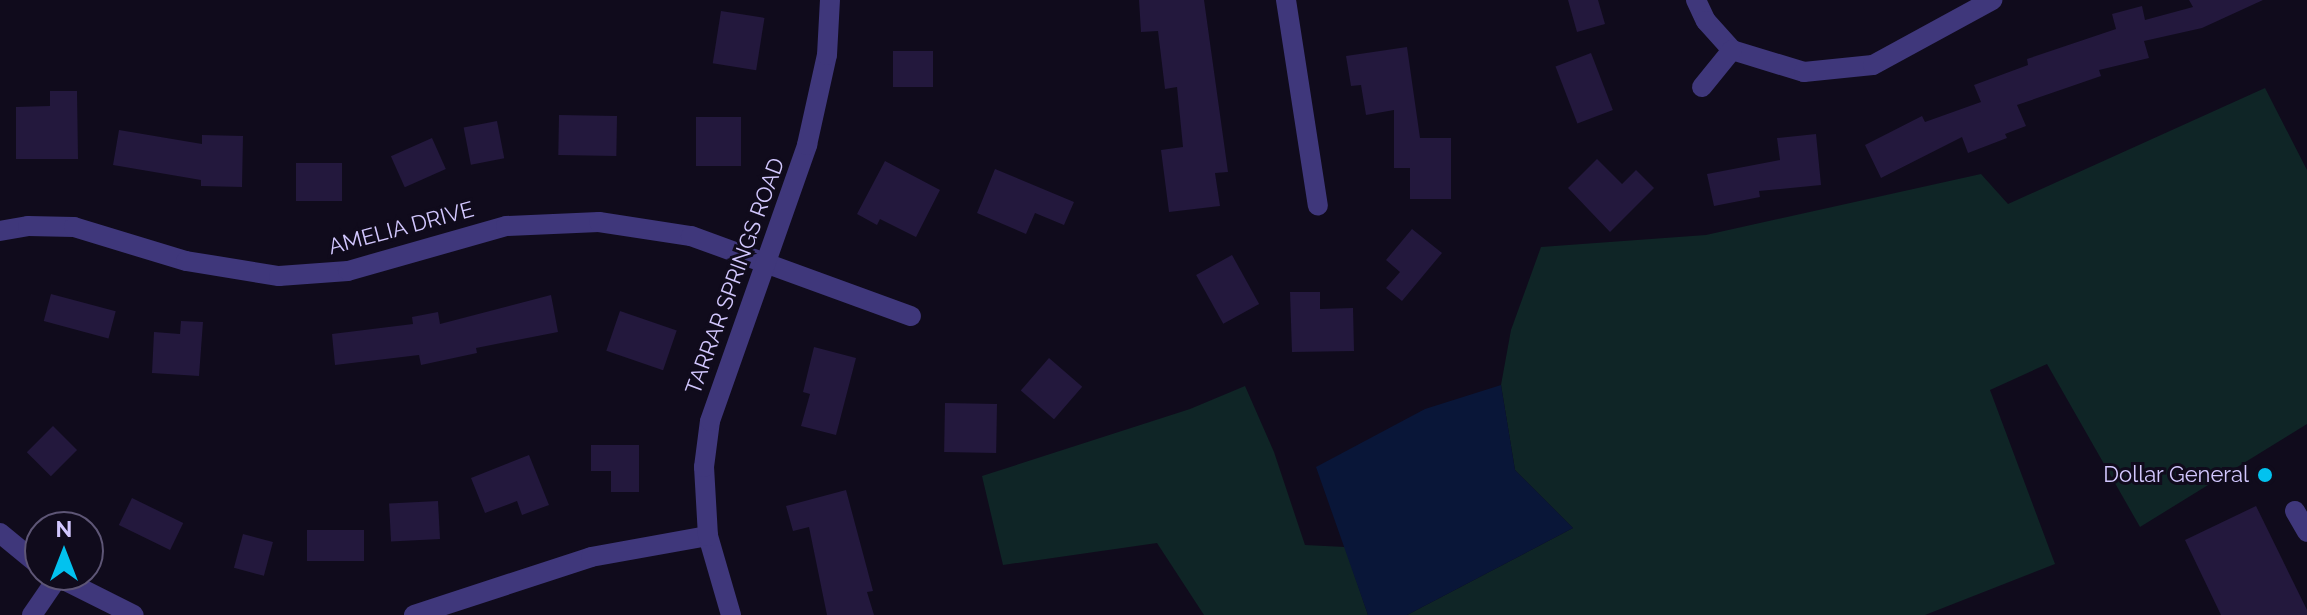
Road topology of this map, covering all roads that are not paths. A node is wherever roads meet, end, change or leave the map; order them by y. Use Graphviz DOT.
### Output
graph roads {
  1 [pos="830,0"];
  2 [pos="1286,0"];
  3 [pos="1696,0"];
  4 [pos="1992,0"];
  5 [pos="1732,50"];
  6 [pos="1702,87"];
  7 [pos="1318,206"];
  8 [pos="0,231"];
  9 [pos="766,263"];
  10 [pos="911,316"];
  11 [pos="2295,511"];
  12 [pos="2307,532"];
  13 [pos="0,533"];
  14 [pos="708,536"];
  15 [pos="24,553"];
  16 [pos="47,591"];
  17 [pos="86,591"];
  18 [pos="32,615"];
  19 [pos="134,615"];
  20 [pos="414,615"];
  21 [pos="731,615"];
  1 -- 9 [label="street, TARRAR SPRINGS ROAD"];
  2 -- 7 [label="street"];
  3 -- 5 [label="street"];
  4 -- 5 [label="street"];
  5 -- 6 [label="street"];
  8 -- 9 [label="street, AMELIA DRIVE"];
  9 -- 10 [label="street, AMELIA DRIVE"];
  9 -- 14 [label="street, TARRAR SPRINGS ROAD"];
  11 -- 12 [label="street"];
  13 -- 15 [label="street"];
  14 -- 20 [label="street"];
  14 -- 21 [label="street, TARRAR SPRINGS ROAD"];
  16 -- 18 [label="street"];
  17 -- 19 [label="street"];
}
